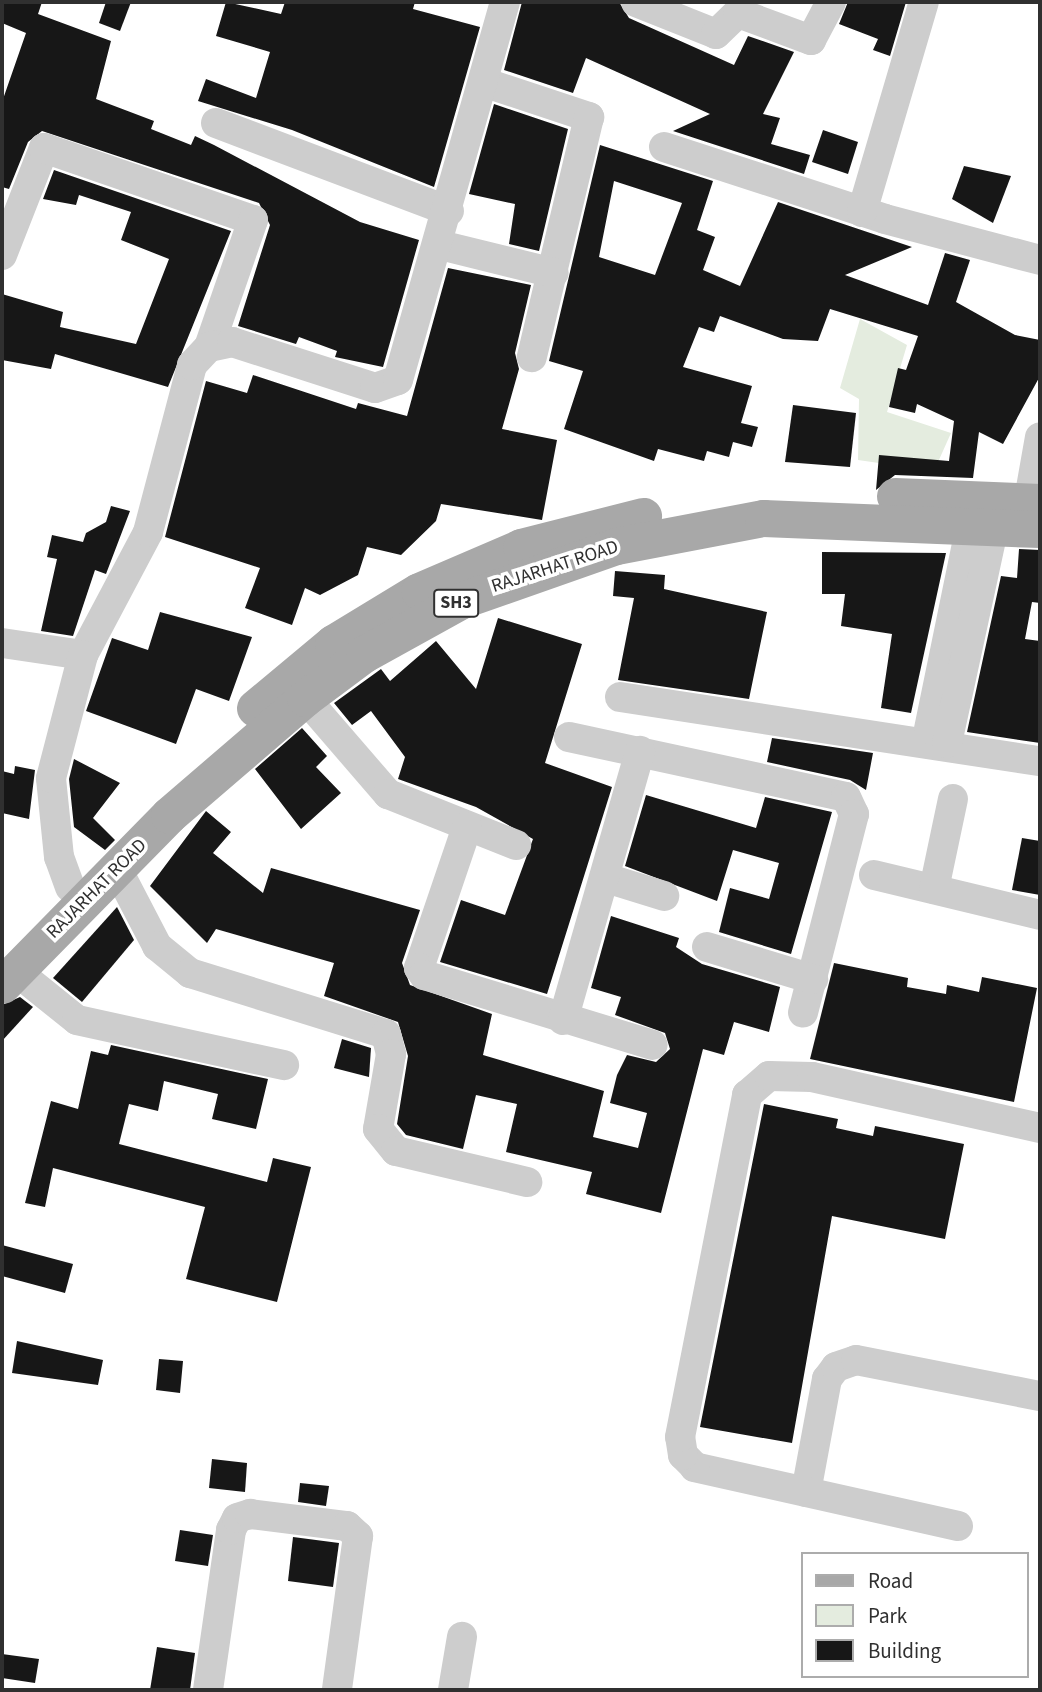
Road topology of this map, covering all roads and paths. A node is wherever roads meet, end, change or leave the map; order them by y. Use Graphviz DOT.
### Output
graph roads {
  1 [pos="505,2"];
  2 [pos="636,2"];
  3 [pos="831,2"];
  4 [pos="924,2"];
  5 [pos="740,7"];
  6 [pos="483,82"];
  7 [pos="216,122"];
  8 [pos="664,147"];
  9 [pos="449,211"];
  10 [pos="862,212"];
  11 [pos="440,245"];
  12 [pos="2,254"];
  13 [pos="1040,260"];
  14 [pos="554,273"];
  15 [pos="209,347"];
  16 [pos="532,357"];
  17 [pos="1040,437"];
  18 [pos="1016,518"];
  19 [pos="2,643"];
  20 [pos="83,655"];
  21 [pos="620,697"];
  22 [pos="305,698"];
  23 [pos="569,737"];
  24 [pos="937,741"];
  25 [pos="640,751"];
  26 [pos="1040,761"];
  27 [pos="953,799"];
  28 [pos="467,827"];
  29 [pos="516,845"];
  30 [pos="117,869"];
  31 [pos="874,875"];
  32 [pos="606,878"];
  33 [pos="70,887"];
  34 [pos="934,889"];
  35 [pos="664,896"];
  36 [pos="1040,915"];
  37 [pos="707,947"];
  38 [pos="6,970"];
  39 [pos="813,979"];
  40 [pos="803,1013"];
  41 [pos="563,1020"];
  42 [pos="653,1045"];
  43 [pos="284,1065"];
  44 [pos="1039,1123"];
  45 [pos="527,1182"];
  46 [pos="1040,1396"];
  47 [pos="806,1492"];
  48 [pos="958,1525"];
  49 [pos="462,1637"];
  50 [pos="208,1690"];
  51 [pos="337,1690"];
  52 [pos="453,1690"];
  1 -- 6 [label="street"];
  2 -- 5 [label="street"];
  3 -- 5 [label="street"];
  4 -- 10 [label="street"];
  6 -- 9 [label="street"];
  6 -- 14 [label="street"];
  7 -- 9 [label="street"];
  8 -- 10 [label="street"];
  9 -- 11 [label="street"];
  10 -- 13 [label="street"];
  11 -- 14 [label="street"];
  11 -- 15 [label="street"];
  12 -- 15 [label="street"];
  14 -- 16 [label="street"];
  15 -- 20 [label="street"];
  17 -- 18 [label="street"];
  18 -- 22 [label="main road, RAJARHAT ROAD / SH3"];
  18 -- 24 [label="street"];
  18 -- 33 [label="main road, RAJARHAT ROAD / SH3"];
  19 -- 20 [label="street"];
  20 -- 33 [label="street"];
  21 -- 24 [label="street"];
  22 -- 28 [label="street"];
  22 -- 30 [label="main road, RAJARHAT ROAD / SH3"];
  23 -- 25 [label="street"];
  24 -- 26 [label="street"];
  25 -- 32 [label="street"];
  25 -- 39 [label="street"];
  27 -- 34 [label="street"];
  28 -- 29 [label="street"];
  28 -- 41 [label="street"];
  30 -- 38 [label="main road, RAJARHAT ROAD / SH3"];
  30 -- 45 [label="street"];
  31 -- 34 [label="street"];
  32 -- 35 [label="street"];
  32 -- 41 [label="street"];
  33 -- 38 [label="main road, RAJARHAT ROAD / SH3"];
  34 -- 36 [label="street"];
  37 -- 39 [label="street"];
  38 -- 43 [label="street"];
  39 -- 40 [label="street"];
  41 -- 42 [label="street"];
  44 -- 47 [label="street"];
  46 -- 47 [label="street"];
  47 -- 48 [label="street"];
  49 -- 52 [label="street"];
  50 -- 51 [label="street"];
}
